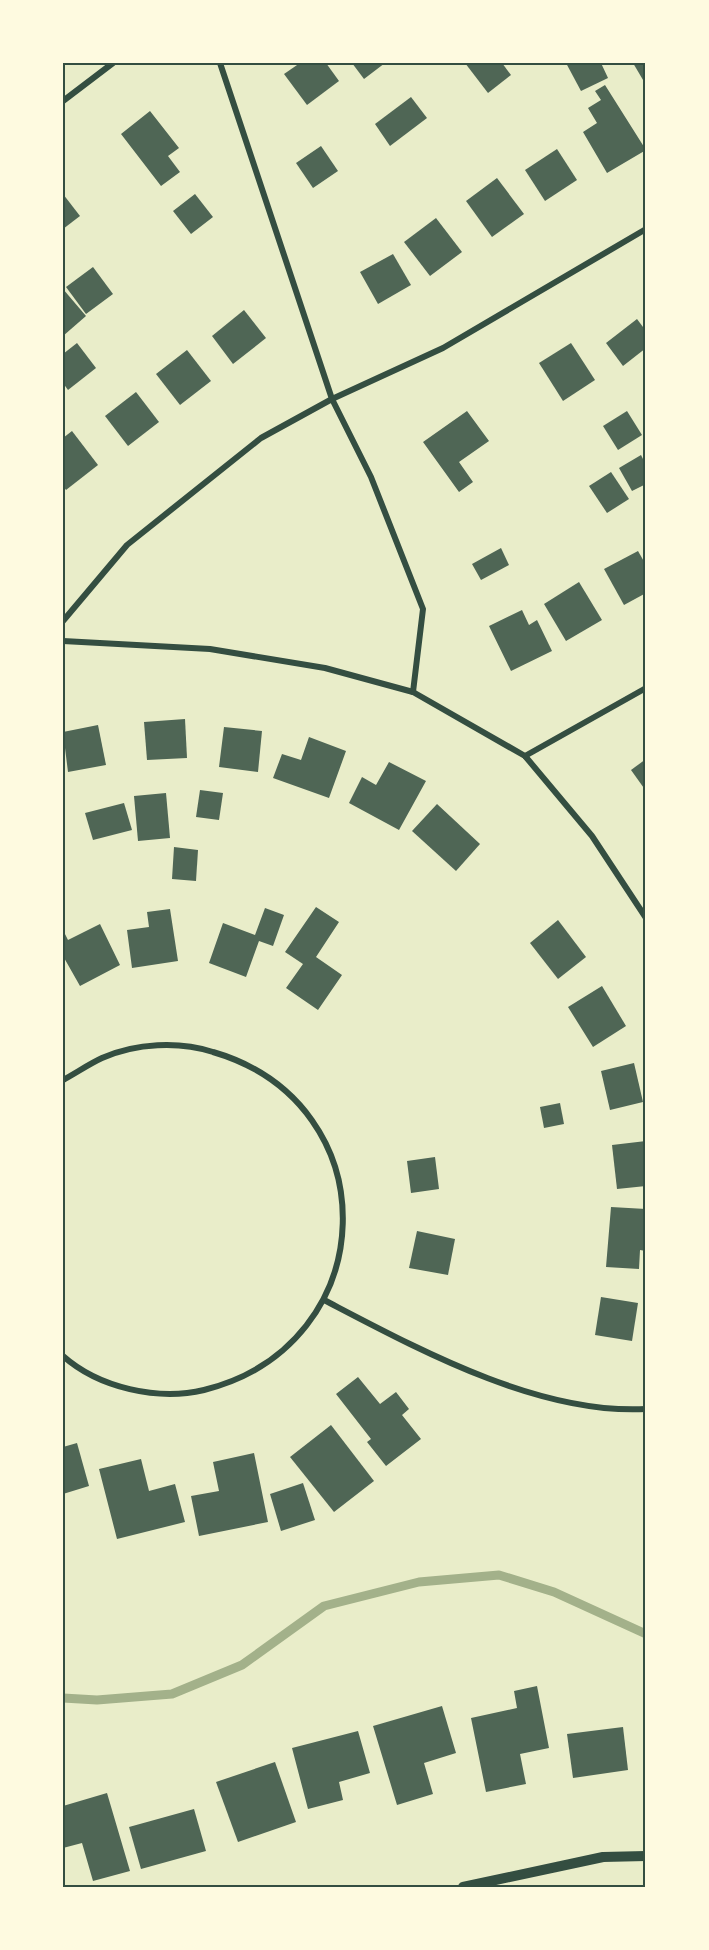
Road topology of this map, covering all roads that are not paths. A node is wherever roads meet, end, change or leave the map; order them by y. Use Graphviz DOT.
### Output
graph roads {
  1 [pos="113,63"];
  2 [pos="220,63"];
  3 [pos="63,101"];
  4 [pos="646,229"];
  5 [pos="332,399"];
  6 [pos="63,621"];
  7 [pos="63,641"];
  8 [pos="646,688"];
  9 [pos="413,692"];
  10 [pos="525,756"];
  11 [pos="646,918"];
  12 [pos="63,1080"];
  13 [pos="324,1300"];
  14 [pos="63,1356"];
  15 [pos="646,1409"];
  16 [pos="646,1856"];
  17 [pos="463,1887"];
  1 -- 3 [label="street"];
  2 -- 5 [label="street"];
  4 -- 5 [label="street"];
  5 -- 6 [label="street"];
  5 -- 9 [label="street"];
  7 -- 9 [label="street"];
  8 -- 10 [label="street"];
  9 -- 10 [label="street"];
  10 -- 11 [label="street"];
  12 -- 13 [label="street"];
  13 -- 14 [label="street"];
  13 -- 15 [label="street"];
  16 -- 17 [label="street"];
}
